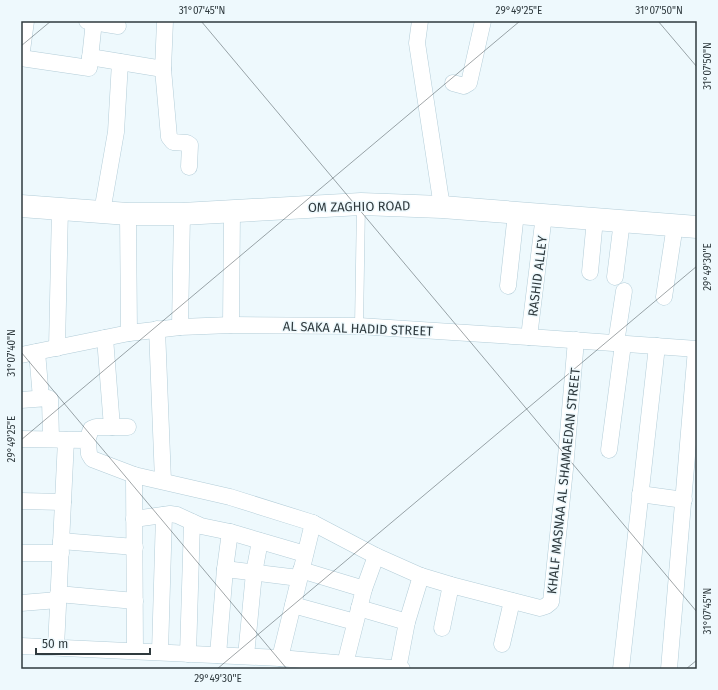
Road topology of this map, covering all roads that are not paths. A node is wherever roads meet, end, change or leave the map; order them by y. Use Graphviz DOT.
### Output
graph roads {
  1 [pos="26,21"];
  2 [pos="92,21"];
  3 [pos="165,21"];
  4 [pos="420,21"];
  5 [pos="483,21"];
  6 [pos="118,26"];
  7 [pos="21,58"];
  8 [pos="120,62"];
  9 [pos="89,63"];
  10 [pos="163,69"];
  11 [pos="453,84"];
  12 [pos="189,167"];
  13 [pos="361,204"];
  14 [pos="21,206"];
  15 [pos="442,207"];
  16 [pos="60,208"];
  17 [pos="232,211"];
  18 [pos="102,212"];
  19 [pos="516,213"];
  20 [pos="128,214"];
  21 [pos="182,214"];
  22 [pos="544,215"];
  23 [pos="595,218"];
  24 [pos="622,221"];
  25 [pos="675,225"];
  26 [pos="697,227"];
  27 [pos="590,272"];
  28 [pos="615,277"];
  29 [pos="508,286"];
  30 [pos="624,292"];
  31 [pos="664,297"];
  32 [pos="231,325"];
  33 [pos="359,326"];
  34 [pos="180,327"];
  35 [pos="157,329"];
  36 [pos="129,333"];
  37 [pos="530,337"];
  38 [pos="105,338"];
  39 [pos="576,340"];
  40 [pos="619,344"];
  41 [pos="657,346"];
  42 [pos="57,348"];
  43 [pos="697,349"];
  44 [pos="37,352"];
  45 [pos="21,355"];
  46 [pos="41,398"];
  47 [pos="21,400"];
  48 [pos="21,439"];
  49 [pos="59,440"];
  50 [pos="87,441"];
  51 [pos="609,450"];
  52 [pos="134,475"];
  53 [pos="163,482"];
  54 [pos="640,494"];
  55 [pos="684,500"];
  56 [pos="21,501"];
  57 [pos="63,502"];
  58 [pos="164,515"];
  59 [pos="134,519"];
  60 [pos="192,522"];
  61 [pos="313,524"];
  62 [pos="230,532"];
  63 [pos="260,541"];
  64 [pos="61,547"];
  65 [pos="135,547"];
  66 [pos="21,553"];
  67 [pos="305,554"];
  68 [pos="376,556"];
  69 [pos="225,569"];
  70 [pos="254,573"];
  71 [pos="300,574"];
  72 [pos="421,576"];
  73 [pos="451,585"];
  74 [pos="364,589"];
  75 [pos="58,597"];
  76 [pos="135,601"];
  77 [pos="512,601"];
  78 [pos="21,604"];
  79 [pos="293,605"];
  80 [pos="357,615"];
  81 [pos="408,622"];
  82 [pos="442,628"];
  83 [pos="502,644"];
  84 [pos="21,646"];
  85 [pos="56,647"];
  86 [pos="135,651"];
  87 [pos="160,652"];
  88 [pos="188,654"];
  89 [pos="218,655"];
  90 [pos="246,656"];
  91 [pos="280,658"];
  92 [pos="345,664"];
  93 [pos="398,669"];
  94 [pos="402,669"];
  95 [pos="621,669"];
  96 [pos="669,669"];
  1 -- 7 [label="street"];
  2 -- 6 [label="street"];
  2 -- 9 [label="street"];
  3 -- 10 [label="street"];
  4 -- 15 [label="street"];
  5 -- 11 [label="street"];
  7 -- 9 [label="street"];
  8 -- 9 [label="street"];
  8 -- 10 [label="street"];
  8 -- 18 [label="street"];
  10 -- 12 [label="street"];
  13 -- 15 [label="main road, OM ZAGHIO ROAD"];
  13 -- 17 [label="main road, OM ZAGHIO ROAD"];
  13 -- 33 [label="lane"];
  14 -- 16 [label="main road, OM ZAGHIO ROAD"];
  15 -- 19 [label="main road, OM ZAGHIO ROAD"];
  16 -- 18 [label="main road, OM ZAGHIO ROAD"];
  16 -- 42 [label="street"];
  17 -- 21 [label="main road, OM ZAGHIO ROAD"];
  17 -- 32 [label="street"];
  18 -- 20 [label="main road, OM ZAGHIO ROAD"];
  19 -- 22 [label="main road, OM ZAGHIO ROAD"];
  19 -- 29 [label="street"];
  20 -- 21 [label="main road, OM ZAGHIO ROAD"];
  20 -- 36 [label="street"];
  21 -- 34 [label="street"];
  22 -- 23 [label="main road, OM ZAGHIO ROAD"];
  22 -- 37 [label="street, RASHID ALLEY"];
  23 -- 24 [label="main road, OM ZAGHIO ROAD"];
  23 -- 27 [label="street"];
  24 -- 25 [label="main road, OM ZAGHIO ROAD"];
  24 -- 28 [label="street"];
  25 -- 26 [label="main road, OM ZAGHIO ROAD"];
  25 -- 31 [label="street"];
  30 -- 40 [label="street"];
  32 -- 33 [label="street, AL SAKA AL HADID STREET"];
  32 -- 34 [label="street, AL SAKA AL HADID STREET"];
  33 -- 37 [label="street, AL SAKA AL HADID STREET"];
  34 -- 35 [label="street, AL SAKA AL HADID STREET"];
  35 -- 36 [label="street, AL SAKA AL HADID STREET"];
  35 -- 53 [label="street"];
  36 -- 38 [label="street, AL SAKA AL HADID STREET"];
  37 -- 39 [label="street, AL SAKA AL HADID STREET"];
  38 -- 42 [label="street, AL SAKA AL HADID STREET"];
  38 -- 50 [label="street"];
  39 -- 40 [label="street, AL SAKA AL HADID STREET"];
  39 -- 77 [label="street, KHALF MASNAA AL SHAMAEDAN STREET"];
  40 -- 41 [label="street, AL SAKA AL HADID STREET"];
  40 -- 51 [label="street"];
  41 -- 43 [label="street, AL SAKA AL HADID STREET"];
  41 -- 54 [label="street"];
  42 -- 44 [label="street, AL SAKA AL HADID STREET"];
  43 -- 55 [label="street"];
  44 -- 45 [label="street, AL SAKA AL HADID STREET"];
  44 -- 46 [label="street"];
  46 -- 47 [label="street"];
  46 -- 49 [label="street"];
  48 -- 49 [label="street"];
  49 -- 50 [label="street"];
  49 -- 57 [label="street"];
  50 -- 52 [label="street, KHALF MASNAA AL SHAMAEDAN STREET"];
  52 -- 53 [label="street, KHALF MASNAA AL SHAMAEDAN STREET"];
  52 -- 59 [label="street"];
  53 -- 61 [label="street, KHALF MASNAA AL SHAMAEDAN STREET"];
  54 -- 55 [label="street"];
  54 -- 95 [label="street"];
  55 -- 96 [label="street"];
  56 -- 57 [label="street"];
  57 -- 64 [label="street"];
  58 -- 59 [label="street"];
  58 -- 60 [label="street"];
  58 -- 87 [label="street"];
  59 -- 65 [label="street"];
  60 -- 62 [label="street"];
  60 -- 88 [label="street"];
  61 -- 67 [label="street"];
  61 -- 68 [label="street, KHALF MASNAA AL SHAMAEDAN STREET"];
  62 -- 63 [label="street"];
  62 -- 69 [label="street"];
  63 -- 67 [label="street"];
  63 -- 70 [label="street"];
  64 -- 65 [label="street"];
  64 -- 66 [label="street"];
  64 -- 75 [label="street"];
  65 -- 76 [label="street"];
  67 -- 71 [label="street"];
  68 -- 72 [label="street, KHALF MASNAA AL SHAMAEDAN STREET"];
  68 -- 74 [label="street"];
  69 -- 70 [label="street"];
  69 -- 89 [label="street"];
  70 -- 71 [label="street"];
  70 -- 90 [label="street"];
  71 -- 74 [label="street"];
  71 -- 79 [label="street"];
  72 -- 73 [label="street, KHALF MASNAA AL SHAMAEDAN STREET"];
  72 -- 81 [label="street"];
  73 -- 77 [label="street, KHALF MASNAA AL SHAMAEDAN STREET"];
  73 -- 82 [label="street"];
  74 -- 80 [label="street"];
  75 -- 76 [label="street"];
  75 -- 78 [label="street"];
  75 -- 85 [label="street"];
  76 -- 86 [label="street"];
  77 -- 83 [label="street"];
  79 -- 80 [label="street"];
  79 -- 91 [label="street"];
  80 -- 81 [label="street"];
  80 -- 92 [label="street"];
  81 -- 93 [label="street"];
  84 -- 85 [label="street"];
  85 -- 86 [label="street"];
  86 -- 87 [label="street"];
  87 -- 88 [label="street"];
  88 -- 89 [label="street"];
  89 -- 90 [label="street"];
  90 -- 91 [label="street"];
  91 -- 92 [label="street"];
  92 -- 93 [label="street"];
  93 -- 94 [label="street"];
}
